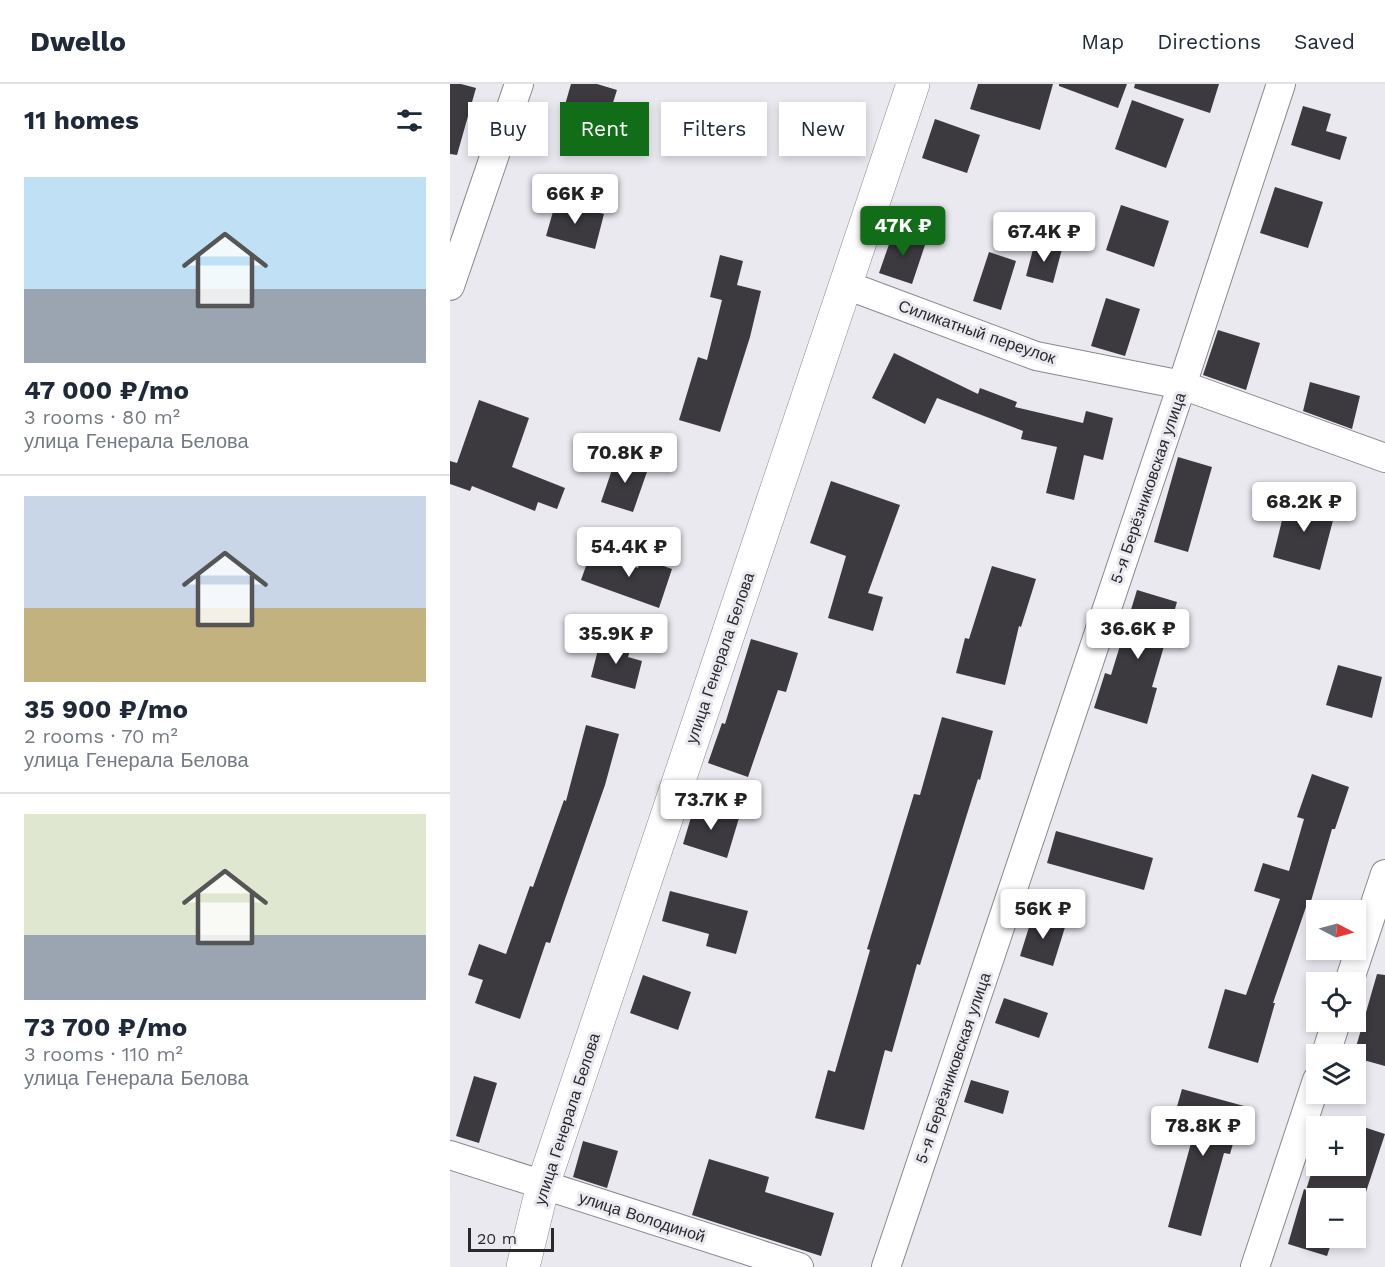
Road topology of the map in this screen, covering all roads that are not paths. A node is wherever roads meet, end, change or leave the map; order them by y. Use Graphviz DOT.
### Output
graph roads {
  1 [pos="519,84"];
  2 [pos="913,84"];
  3 [pos="1281,84"];
  4 [pos="846,285"];
  5 [pos="450,286"];
  6 [pos="1182,385"];
  7 [pos="1385,458"];
  8 [pos="1385,874"];
  9 [pos="1352,972"];
  10 [pos="1309,1104"];
  11 [pos="450,1155"];
  12 [pos="543,1185"];
  13 [pos="523,1267"];
  14 [pos="799,1267"];
  15 [pos="886,1267"];
  16 [pos="1256,1267"];
  1 -- 5 [label="street"];
  2 -- 4 [label="main road, улица Генерала Белова"];
  3 -- 6 [label="street, 5-я Берёзниковская улица"];
  4 -- 6 [label="street, Силикатный переулок"];
  4 -- 12 [label="main road, улица Генерала Белова"];
  6 -- 7 [label="street, Силикатный переулок"];
  6 -- 15 [label="street, 5-я Берёзниковская улица"];
  8 -- 9 [label="street"];
  10 -- 16 [label="street"];
  11 -- 12 [label="street, улица Володиной"];
  12 -- 13 [label="main road, улица Генерала Белова"];
  12 -- 14 [label="street, улица Володиной"];
}
